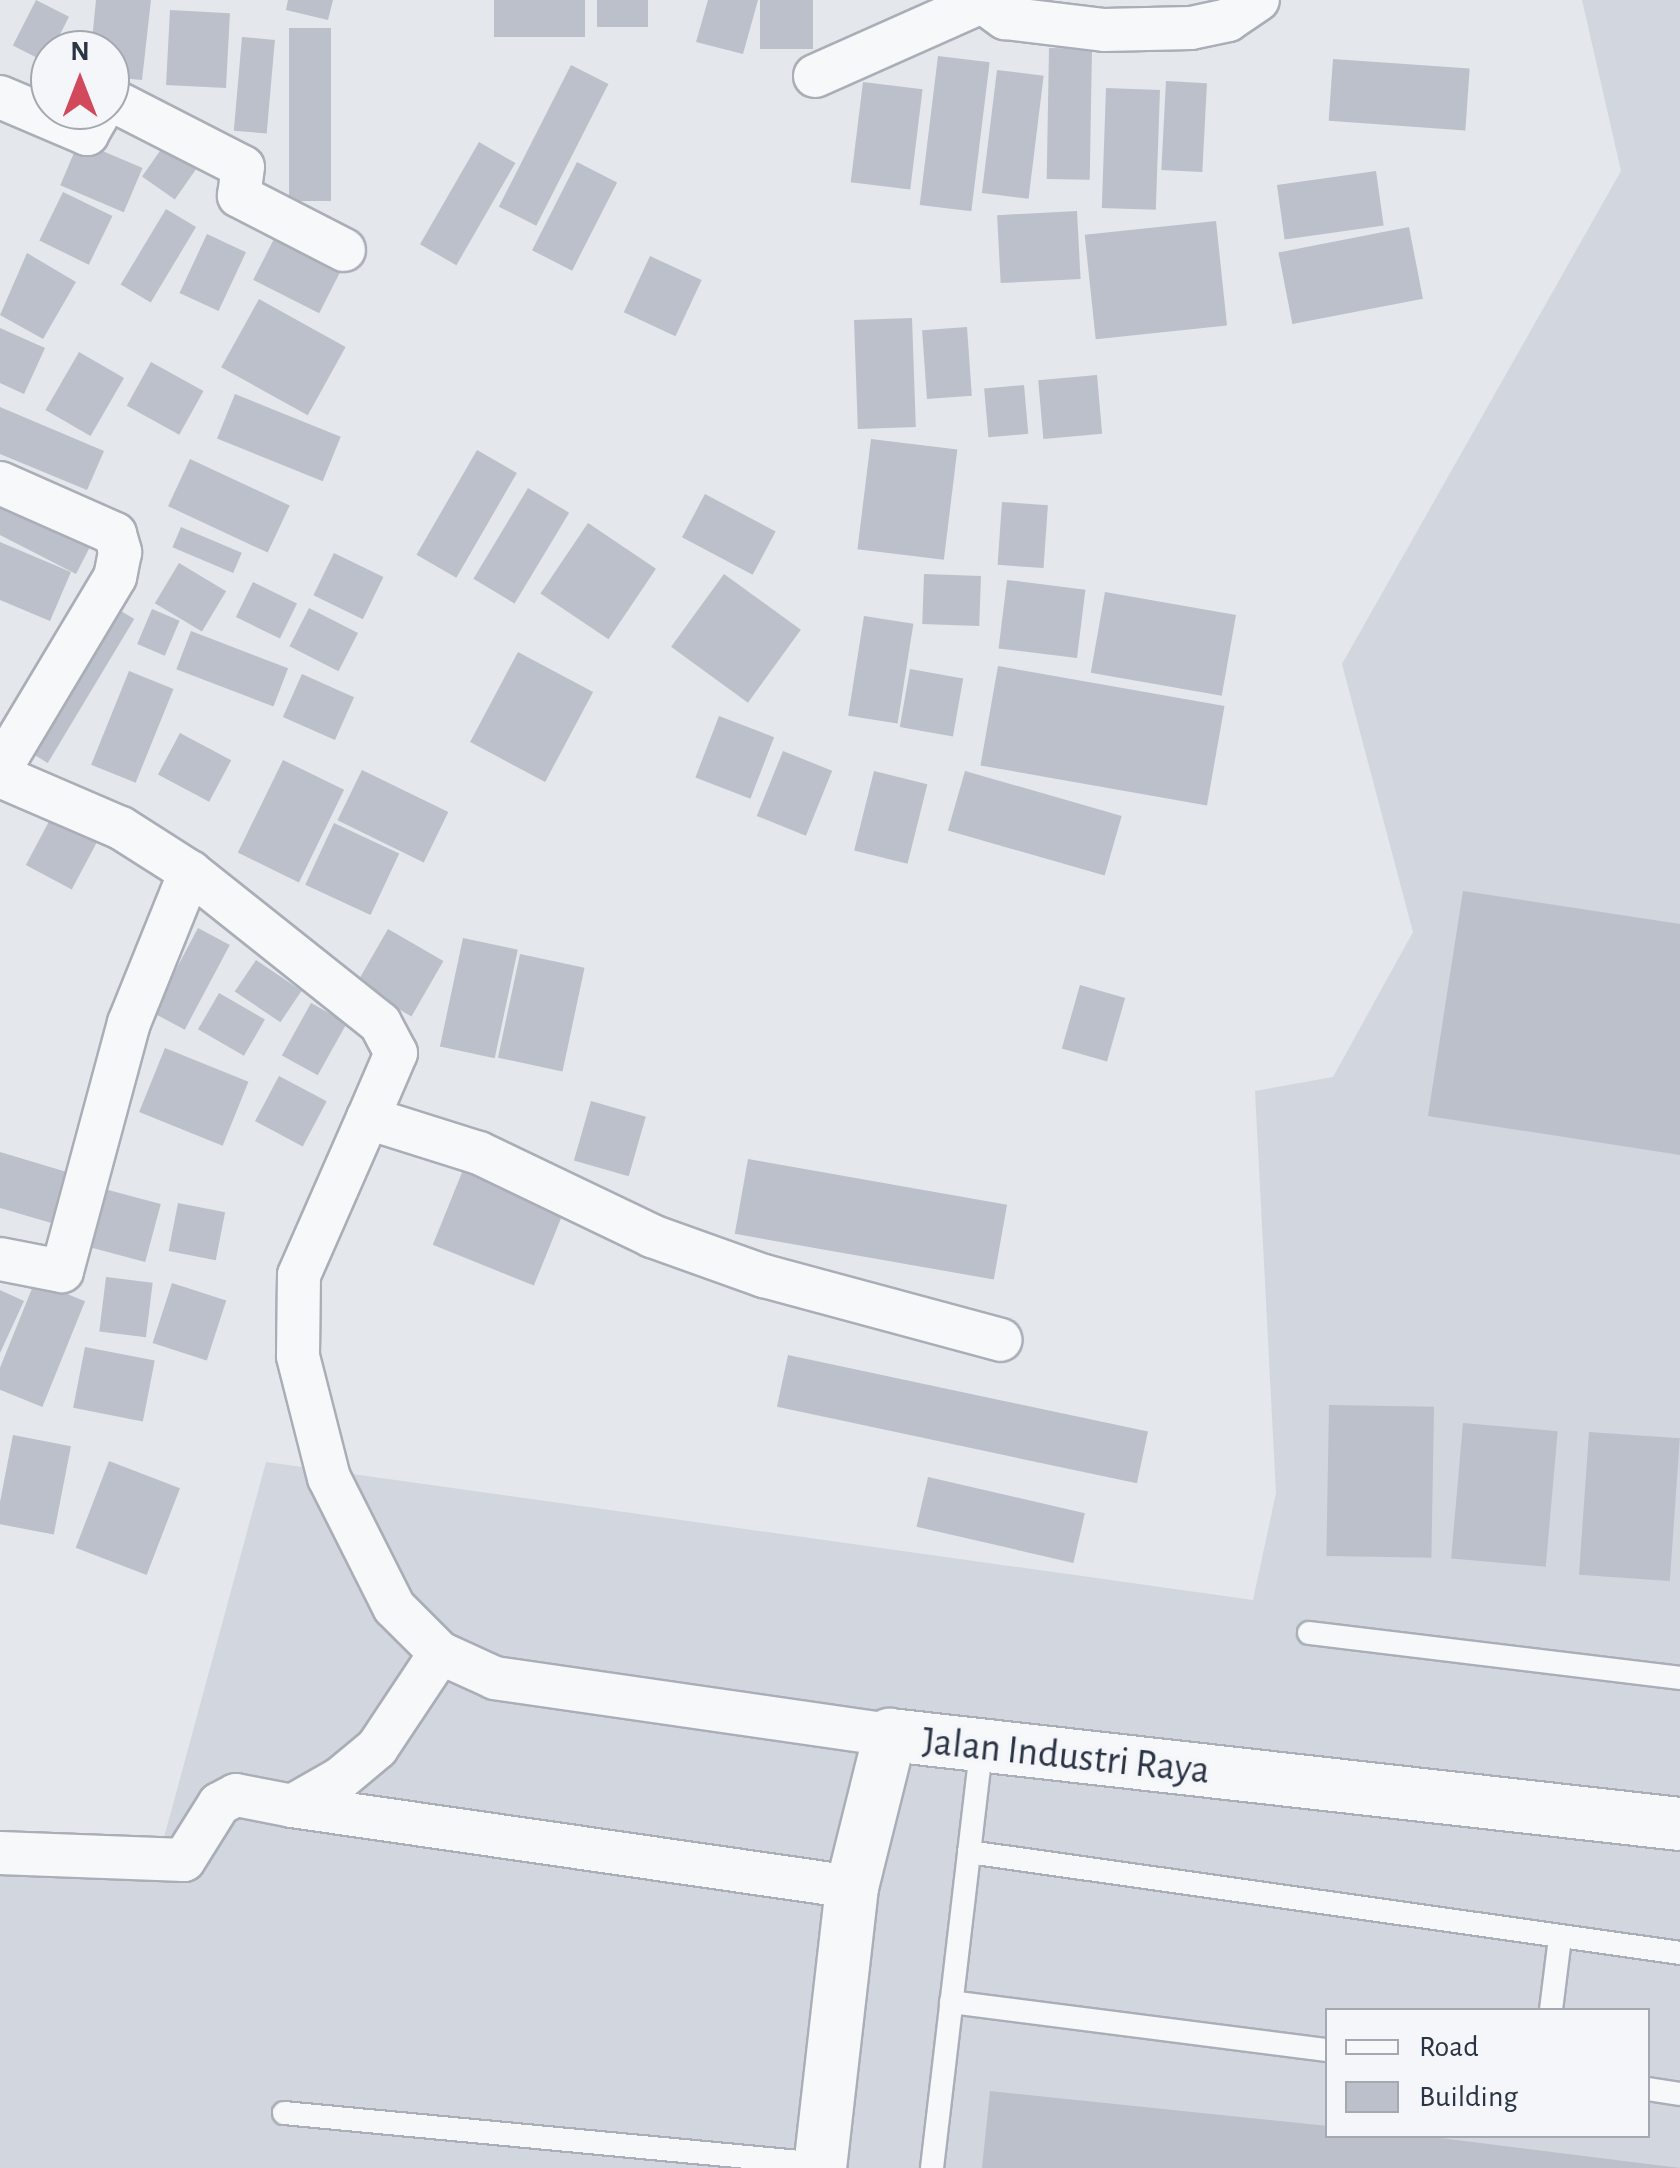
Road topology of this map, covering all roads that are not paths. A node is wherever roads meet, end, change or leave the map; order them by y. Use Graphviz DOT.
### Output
graph roads {
  1 [pos="1258,0"];
  2 [pos="981,1"];
  3 [pos="815,76"];
  4 [pos="0,97"];
  5 [pos="130,109"];
  6 [pos="30,110"];
  7 [pos="344,250"];
  8 [pos="0,484"];
  9 [pos="0,773"];
  10 [pos="190,872"];
  11 [pos="368,1118"];
  12 [pos="0,1259"];
  13 [pos="1001,1340"];
  14 [pos="1309,1633"];
  15 [pos="440,1653"];
  16 [pos="1680,1678"];
  17 [pos="890,1735"];
  18 [pos="981,1748"];
  19 [pos="292,1806"];
  20 [pos="1680,1824"];
  21 [pos="0,1852"];
  22 [pos="969,1852"];
  23 [pos="852,1888"];
  24 [pos="1560,1938"];
  25 [pos="1680,1953"];
  26 [pos="950,2002"];
  27 [pos="1551,2008"];
  28 [pos="1325,2050"];
  29 [pos="1650,2090"];
  30 [pos="1680,2094"];
  31 [pos="284,2113"];
  32 [pos="821,2166"];
  33 [pos="932,2168"];
  1 -- 2 [label="street"];
  2 -- 3 [label="street"];
  4 -- 6 [label="street"];
  5 -- 7 [label="street"];
  8 -- 9 [label="street"];
  9 -- 10 [label="street"];
  10 -- 11 [label="street"];
  10 -- 12 [label="street"];
  11 -- 13 [label="street"];
  11 -- 15 [label="street"];
  14 -- 16 [label="lane"];
  15 -- 17 [label="street"];
  15 -- 19 [label="street"];
  17 -- 18 [label="street, Jalan Industri Raya"];
  17 -- 23 [label="street, Jalan Industri Raya"];
  18 -- 20 [label="street, Jalan Industri Raya"];
  18 -- 22 [label="lane"];
  19 -- 21 [label="street"];
  19 -- 23 [label="street"];
  22 -- 24 [label="lane"];
  22 -- 26 [label="lane"];
  23 -- 32 [label="street, Jalan Industri Raya"];
  24 -- 25 [label="lane"];
  24 -- 27 [label="lane"];
  26 -- 28 [label="lane"];
  26 -- 33 [label="lane"];
  29 -- 30 [label="lane"];
  31 -- 32 [label="lane"];
}
